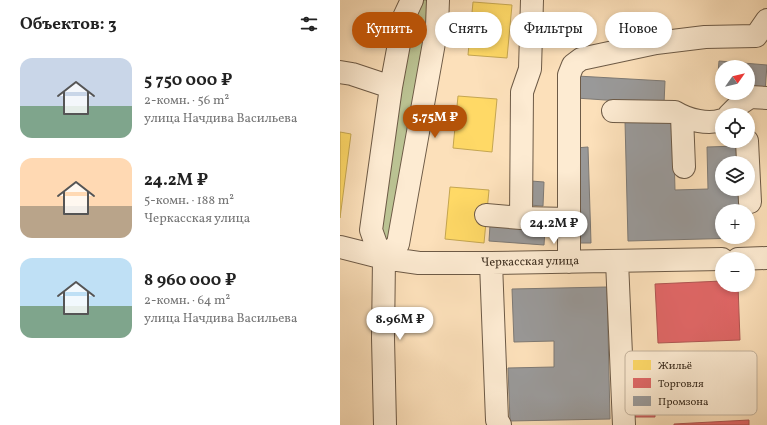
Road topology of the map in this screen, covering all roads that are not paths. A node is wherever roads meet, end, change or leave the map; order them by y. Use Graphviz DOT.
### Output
graph roads {
  1 [pos="412,0"];
  2 [pos="438,0"];
  3 [pos="532,0"];
  4 [pos="767,20"];
  5 [pos="340,72"];
  6 [pos="392,87"];
  7 [pos="753,104"];
  8 [pos="736,108"];
  9 [pos="612,111"];
  10 [pos="682,116"];
  11 [pos="715,122"];
  12 [pos="747,148"];
  13 [pos="684,167"];
  14 [pos="750,202"];
  15 [pos="486,215"];
  16 [pos="521,218"];
  17 [pos="569,219"];
  18 [pos="340,247"];
  19 [pos="384,258"];
  20 [pos="755,258"];
  21 [pos="767,258"];
  22 [pos="715,259"];
  23 [pos="617,261"];
  24 [pos="570,262"];
  25 [pos="490,263"];
  26 [pos="385,425"];
  27 [pos="500,425"];
  28 [pos="624,425"];
  1 -- 6 [label="street"];
  2 -- 19 [label="street"];
  3 -- 16 [label="street"];
  4 -- 17 [label="street"];
  5 -- 6 [label="street"];
  6 -- 19 [label="street"];
  7 -- 8 [label="street"];
  9 -- 10 [label="street"];
  10 -- 11 [label="street"];
  10 -- 13 [label="street"];
  12 -- 14 [label="street"];
  15 -- 16 [label="street"];
  16 -- 17 [label="street"];
  17 -- 24 [label="street"];
  18 -- 19 [label="street, Черкасская улица"];
  19 -- 25 [label="street, Черкасская улица"];
  19 -- 26 [label="street"];
  20 -- 21 [label="street"];
  22 -- 23 [label="street, Черкасская улица"];
  23 -- 24 [label="street, Черкасская улица"];
  23 -- 28 [label="street"];
  24 -- 25 [label="street, Черкасская улица"];
  25 -- 27 [label="street"];
}
